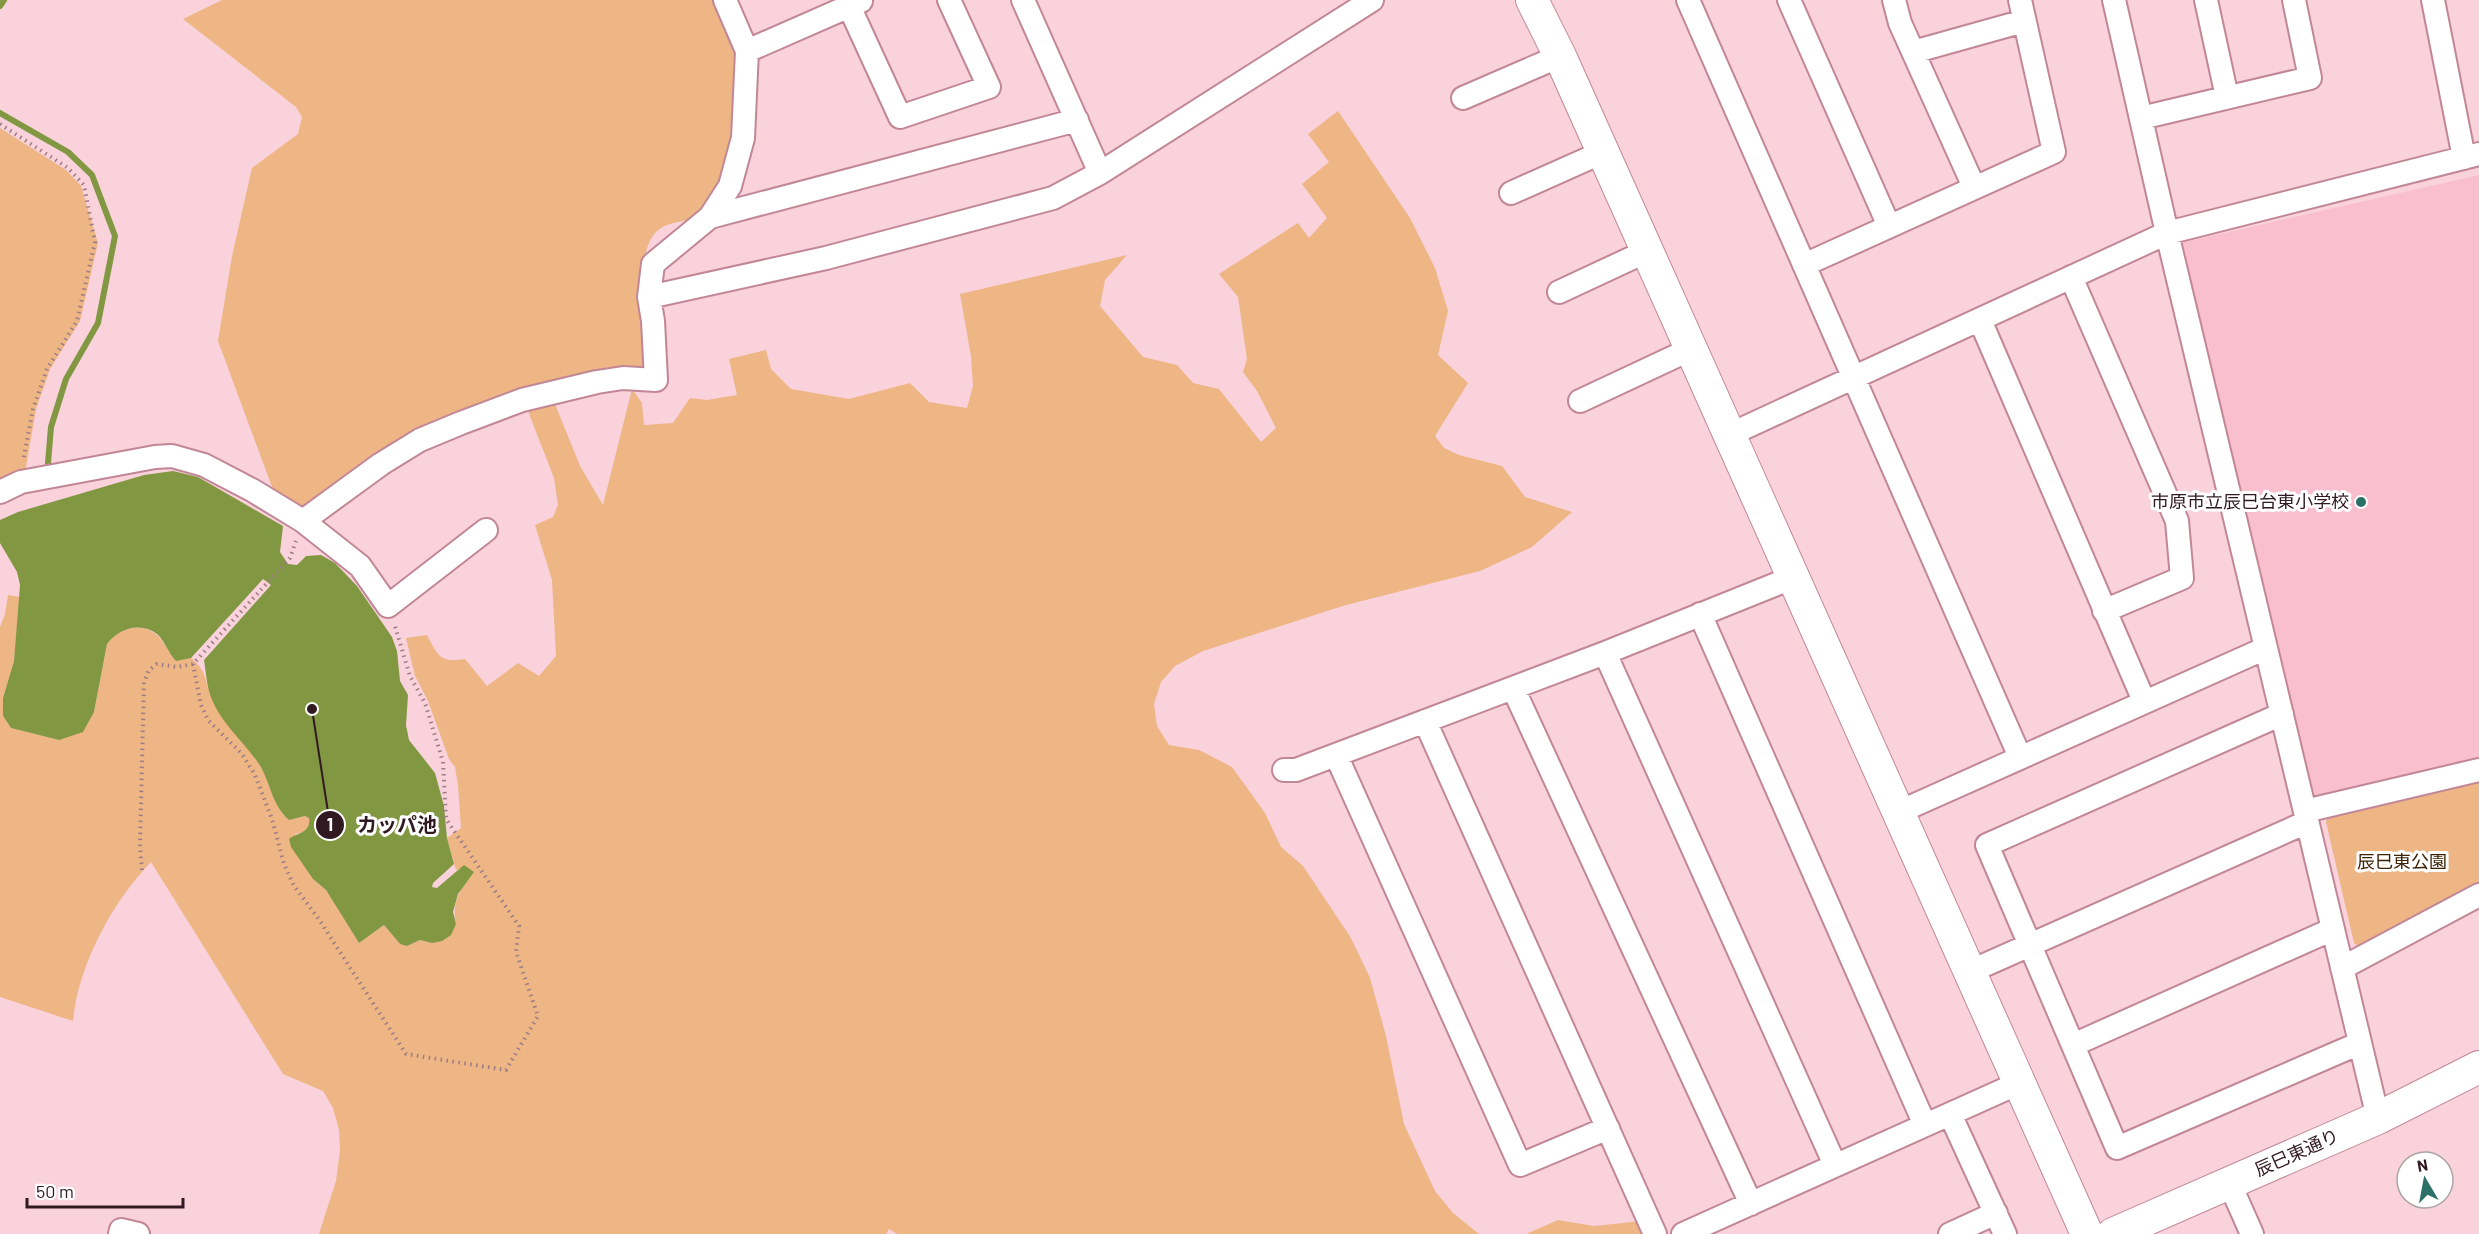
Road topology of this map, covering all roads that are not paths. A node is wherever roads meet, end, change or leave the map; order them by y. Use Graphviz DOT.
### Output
graph roads {
  1 [pos="725,0"];
  2 [pos="949,0"];
  3 [pos="1023,0"];
  4 [pos="1372,0"];
  5 [pos="1532,0"];
  6 [pos="1688,0"];
  7 [pos="1789,0"];
  8 [pos="1894,0"];
  9 [pos="2114,0"];
  10 [pos="2206,0"];
  11 [pos="2294,0"];
  12 [pos="2433,0"];
  13 [pos="856,3"];
  14 [pos="2022,11"];
  15 [pos="747,51"];
  16 [pos="1913,52"];
  17 [pos="1560,56"];
  18 [pos="2227,97"];
  19 [pos="1463,98"];
  20 [pos="2141,118"];
  21 [pos="1077,120"];
  22 [pos="1603,152"];
  23 [pos="2471,156"];
  24 [pos="1100,173"];
  25 [pos="1974,187"];
  26 [pos="1511,193"];
  27 [pos="710,217"];
  28 [pos="1889,226"];
  29 [pos="2168,233"];
  30 [pos="1647,251"];
  31 [pos="1804,266"];
  32 [pos="2071,277"];
  33 [pos="1559,292"];
  34 [pos="649,297"];
  35 [pos="1980,320"];
  36 [pos="1691,349"];
  37 [pos="1854,378"];
  38 [pos="1580,401"];
  39 [pos="1730,435"];
  40 [pos="0,492"];
  41 [pos="303,521"];
  42 [pos="486,530"];
  43 [pos="1794,577"];
  44 [pos="2104,611"];
  45 [pos="1700,615"];
  46 [pos="2266,648"];
  47 [pos="1605,653"];
  48 [pos="1513,688"];
  49 [pos="2144,701"];
  50 [pos="2282,714"];
  51 [pos="1425,721"];
  52 [pos="1336,754"];
  53 [pos="2020,757"];
  54 [pos="1284,770"];
  55 [pos="2479,770"];
  56 [pos="1899,812"];
  57 [pos="2306,816"];
  58 [pos="2479,895"];
  59 [pos="2333,929"];
  60 [pos="2030,944"];
  61 [pos="2342,968"];
  62 [pos="1969,972"];
  63 [pos="2360,1044"];
  64 [pos="2073,1045"];
  65 [pos="2479,1067"];
  66 [pos="2019,1083"];
  67 [pos="1950,1114"];
  68 [pos="2378,1118"];
  69 [pos="1925,1125"];
  70 [pos="1608,1128"];
  71 [pos="1835,1165"];
  72 [pos="2229,1182"];
  73 [pos="1751,1204"];
  74 [pos="1996,1213"];
  75 [pos="120,1234"];
  76 [pos="138,1234"];
  77 [pos="1655,1234"];
  78 [pos="1683,1234"];
  79 [pos="1950,1234"];
  80 [pos="2005,1234"];
  81 [pos="2087,1234"];
  82 [pos="2113,1234"];
  83 [pos="2252,1234"];
  1 -- 15 [label="street"];
  2 -- 13 [label="street"];
  3 -- 21 [label="street"];
  4 -- 24 [label="street"];
  5 -- 17 [label="street"];
  6 -- 31 [label="street"];
  7 -- 28 [label="street"];
  8 -- 16 [label="street"];
  9 -- 20 [label="street"];
  10 -- 18 [label="street"];
  11 -- 18 [label="street"];
  12 -- 23 [label="street"];
  13 -- 15 [label="street"];
  14 -- 16 [label="street"];
  14 -- 25 [label="street"];
  15 -- 27 [label="street"];
  16 -- 25 [label="street"];
  17 -- 19 [label="street"];
  17 -- 22 [label="street"];
  18 -- 20 [label="street"];
  20 -- 29 [label="street"];
  21 -- 24 [label="street"];
  21 -- 27 [label="street"];
  22 -- 26 [label="street"];
  22 -- 30 [label="street"];
  23 -- 29 [label="street"];
  24 -- 34 [label="street"];
  25 -- 28 [label="street"];
  27 -- 34 [label="street"];
  28 -- 31 [label="street"];
  29 -- 32 [label="street"];
  29 -- 46 [label="street"];
  30 -- 33 [label="street"];
  30 -- 36 [label="street"];
  31 -- 37 [label="street"];
  32 -- 35 [label="street"];
  32 -- 44 [label="street"];
  34 -- 41 [label="street"];
  35 -- 37 [label="street"];
  35 -- 44 [label="street"];
  36 -- 38 [label="street"];
  36 -- 39 [label="street"];
  37 -- 39 [label="street"];
  37 -- 53 [label="street"];
  39 -- 43 [label="street"];
  40 -- 41 [label="street"];
  41 -- 42 [label="street"];
  43 -- 45 [label="street"];
  43 -- 56 [label="street"];
  44 -- 49 [label="street"];
  45 -- 47 [label="street"];
  45 -- 69 [label="street"];
  46 -- 49 [label="street"];
  46 -- 50 [label="street"];
  47 -- 48 [label="street"];
  47 -- 71 [label="street"];
  48 -- 51 [label="street"];
  48 -- 73 [label="street"];
  49 -- 53 [label="street"];
  50 -- 57 [label="street"];
  50 -- 60 [label="street"];
  51 -- 52 [label="street"];
  51 -- 70 [label="street"];
  52 -- 54 [label="street"];
  52 -- 70 [label="street"];
  53 -- 56 [label="street"];
  55 -- 57 [label="street"];
  56 -- 62 [label="street"];
  57 -- 59 [label="street"];
  57 -- 60 [label="street"];
  58 -- 61 [label="street"];
  59 -- 61 [label="street"];
  59 -- 64 [label="street"];
  60 -- 62 [label="street"];
  60 -- 64 [label="street"];
  61 -- 63 [label="street"];
  62 -- 66 [label="street"];
  63 -- 64 [label="street"];
  63 -- 68 [label="street"];
  65 -- 68 [label="street, 辰巳東通り"];
  66 -- 67 [label="street"];
  66 -- 81 [label="street"];
  67 -- 69 [label="street"];
  67 -- 74 [label="street"];
  68 -- 72 [label="street, 辰巳東通り"];
  69 -- 71 [label="street"];
  70 -- 77 [label="street"];
  71 -- 73 [label="street"];
  72 -- 82 [label="street, 辰巳東通り"];
  72 -- 83 [label="street"];
  73 -- 78 [label="street"];
  74 -- 79 [label="street"];
  74 -- 80 [label="street"];
  75 -- 76 [label="street"];
}
